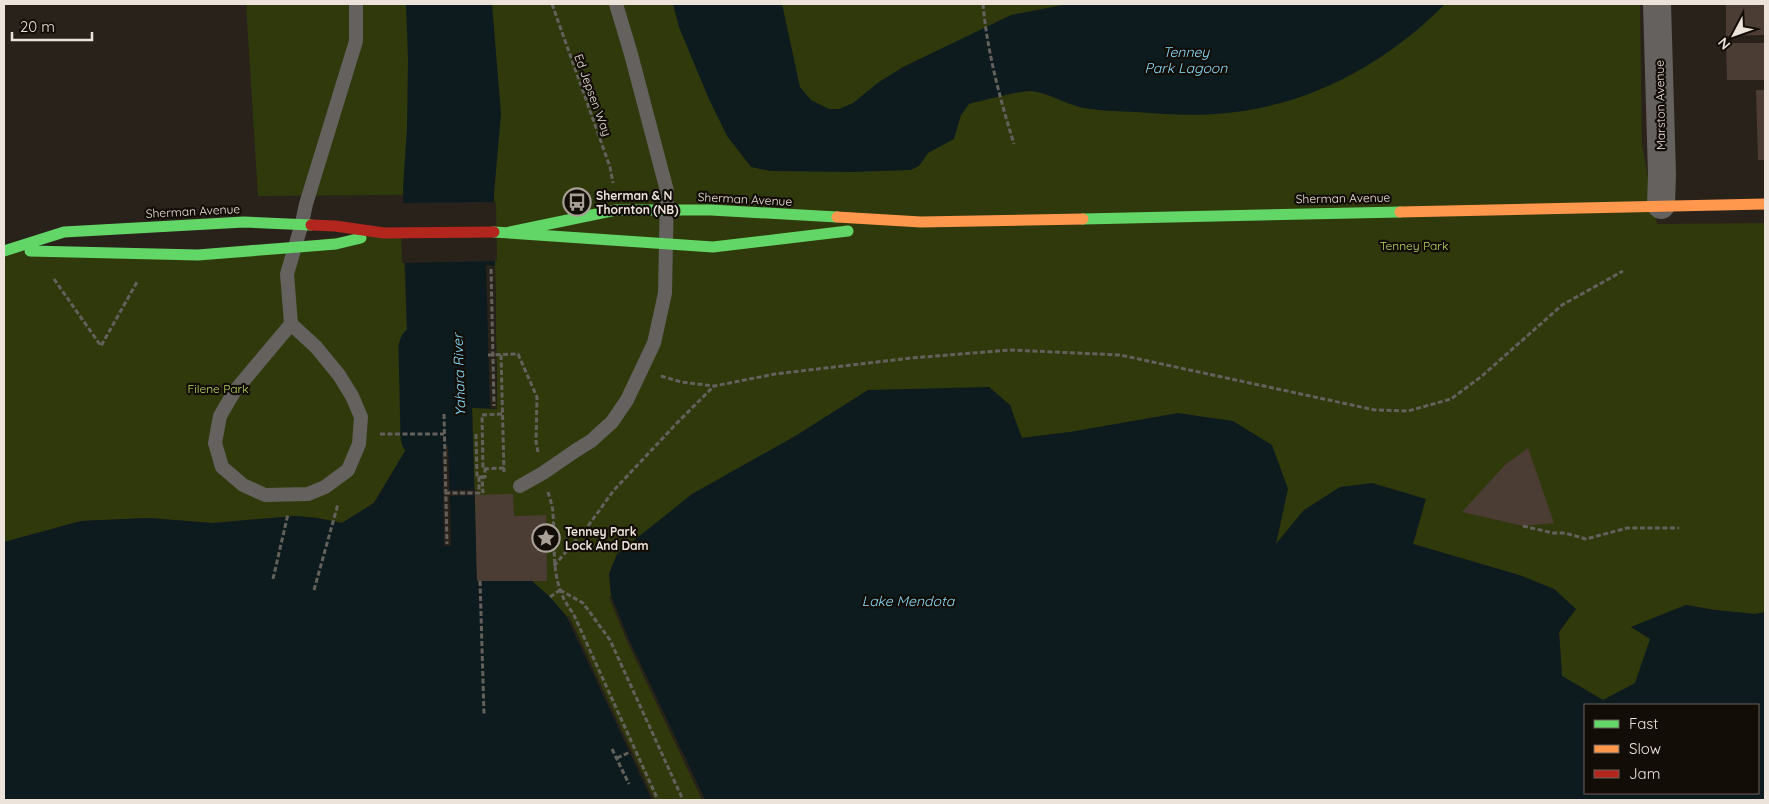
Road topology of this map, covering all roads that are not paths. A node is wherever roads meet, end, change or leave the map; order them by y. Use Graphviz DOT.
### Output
graph roads {
  1 [pos="356,4"];
  2 [pos="616,4"];
  3 [pos="1657,4"];
  4 [pos="1765,204"];
  5 [pos="1660,205"];
  6 [pos="666,209"];
  7 [pos="921,222"];
  8 [pos="302,224"];
  9 [pos="510,232"];
  10 [pos="384,233"];
  11 [pos="666,243"];
  12 [pos="295,246"];
  13 [pos="4,251"];
  14 [pos="291,324"];
  15 [pos="520,486"];
  1 -- 8 [label="lane"];
  2 -- 6 [label="lane"];
  3 -- 5 [label="street, Marston Avenue"];
  4 -- 5 [label="street, Sherman Avenue"];
  5 -- 7 [label="street, Sherman Avenue"];
  6 -- 7 [label="street, Sherman Avenue"];
  6 -- 9 [label="street, Sherman Avenue"];
  6 -- 11 [label="lane"];
  7 -- 11 [label="street, Sherman Avenue"];
  8 -- 10 [label="street, Sherman Avenue"];
  8 -- 12 [label="lane"];
  8 -- 13 [label="street, Sherman Avenue"];
  9 -- 10 [label="street, Sherman Avenue"];
  9 -- 11 [label="street, Sherman Avenue"];
  10 -- 12 [label="street, Sherman Avenue"];
  11 -- 15 [label="lane"];
  12 -- 13 [label="street, Sherman Avenue"];
  12 -- 14 [label="lane"];
  14 -- 14 [label="lane"];
}
